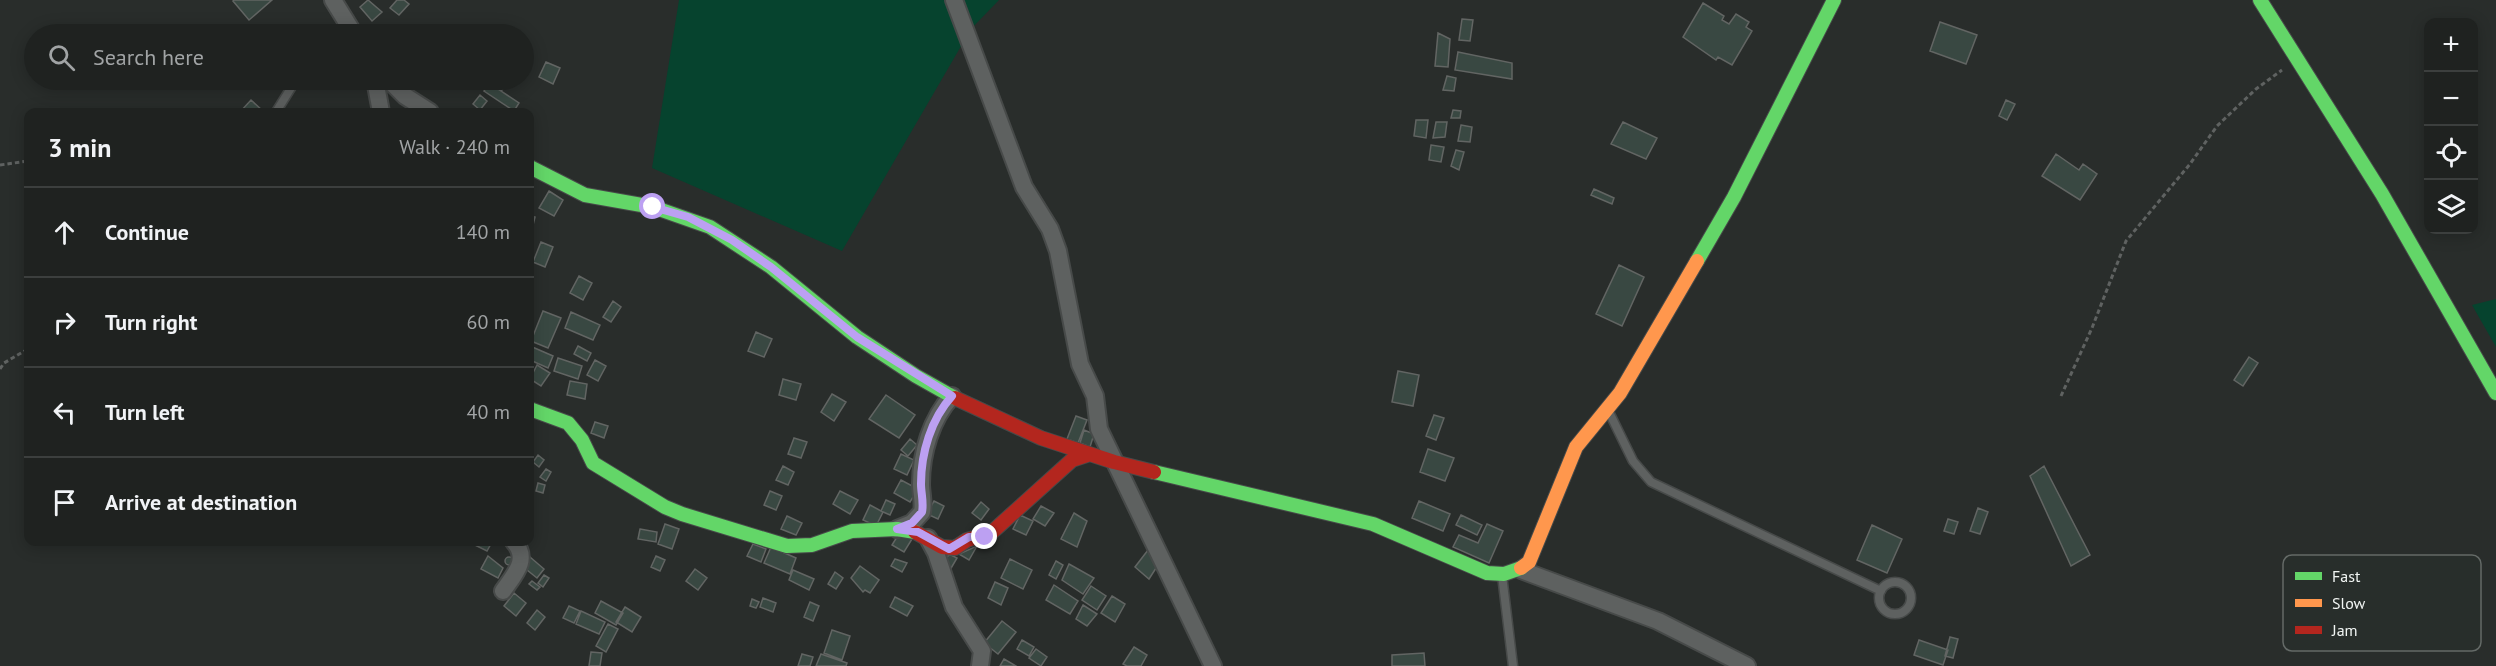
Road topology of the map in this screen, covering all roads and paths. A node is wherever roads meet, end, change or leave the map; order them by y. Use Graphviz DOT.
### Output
graph roads {
  1 [pos="333,0"];
  2 [pos="954,0"];
  3 [pos="1834,0"];
  4 [pos="2260,0"];
  5 [pos="346,24"];
  6 [pos="2298,58"];
  7 [pos="290,90"];
  8 [pos="377,90"];
  9 [pos="399,90"];
  10 [pos="278,108"];
  11 [pos="380,108"];
  12 [pos="424,108"];
  13 [pos="24,162"];
  14 [pos="0,165"];
  15 [pos="534,169"];
  16 [pos="24,351"];
  17 [pos="0,369"];
  18 [pos="2496,393"];
  19 [pos="952,396"];
  20 [pos="2061,396"];
  21 [pos="1608,409"];
  22 [pos="534,410"];
  23 [pos="1087,455"];
  24 [pos="1114,462"];
  25 [pos="897,529"];
  26 [pos="928,537"];
  27 [pos="517,546"];
  28 [pos="1521,570"];
  29 [pos="1502,575"];
  30 [pos="503,591"];
  31 [pos="1881,591"];
  32 [pos="980,666"];
  33 [pos="1213,666"];
  34 [pos="1514,666"];
  35 [pos="1747,666"];
  1 -- 5 [label="street"];
  2 -- 24 [label="street"];
  3 -- 21 [label="street"];
  4 -- 6 [label="street"];
  6 -- 18 [label="street"];
  6 -- 20 [label="path"];
  7 -- 10 [label="lane"];
  8 -- 11 [label="street"];
  9 -- 12 [label="street"];
  13 -- 14 [label="path"];
  15 -- 19 [label="street"];
  16 -- 17 [label="path"];
  19 -- 23 [label="street"];
  19 -- 25 [label="street"];
  21 -- 28 [label="street"];
  21 -- 31 [label="lane"];
  22 -- 25 [label="street"];
  23 -- 24 [label="street"];
  23 -- 26 [label="street"];
  24 -- 29 [label="street"];
  24 -- 33 [label="street"];
  25 -- 26 [label="street"];
  26 -- 32 [label="street"];
  27 -- 30 [label="street"];
  28 -- 29 [label="street"];
  28 -- 35 [label="street"];
  29 -- 34 [label="lane"];
}
